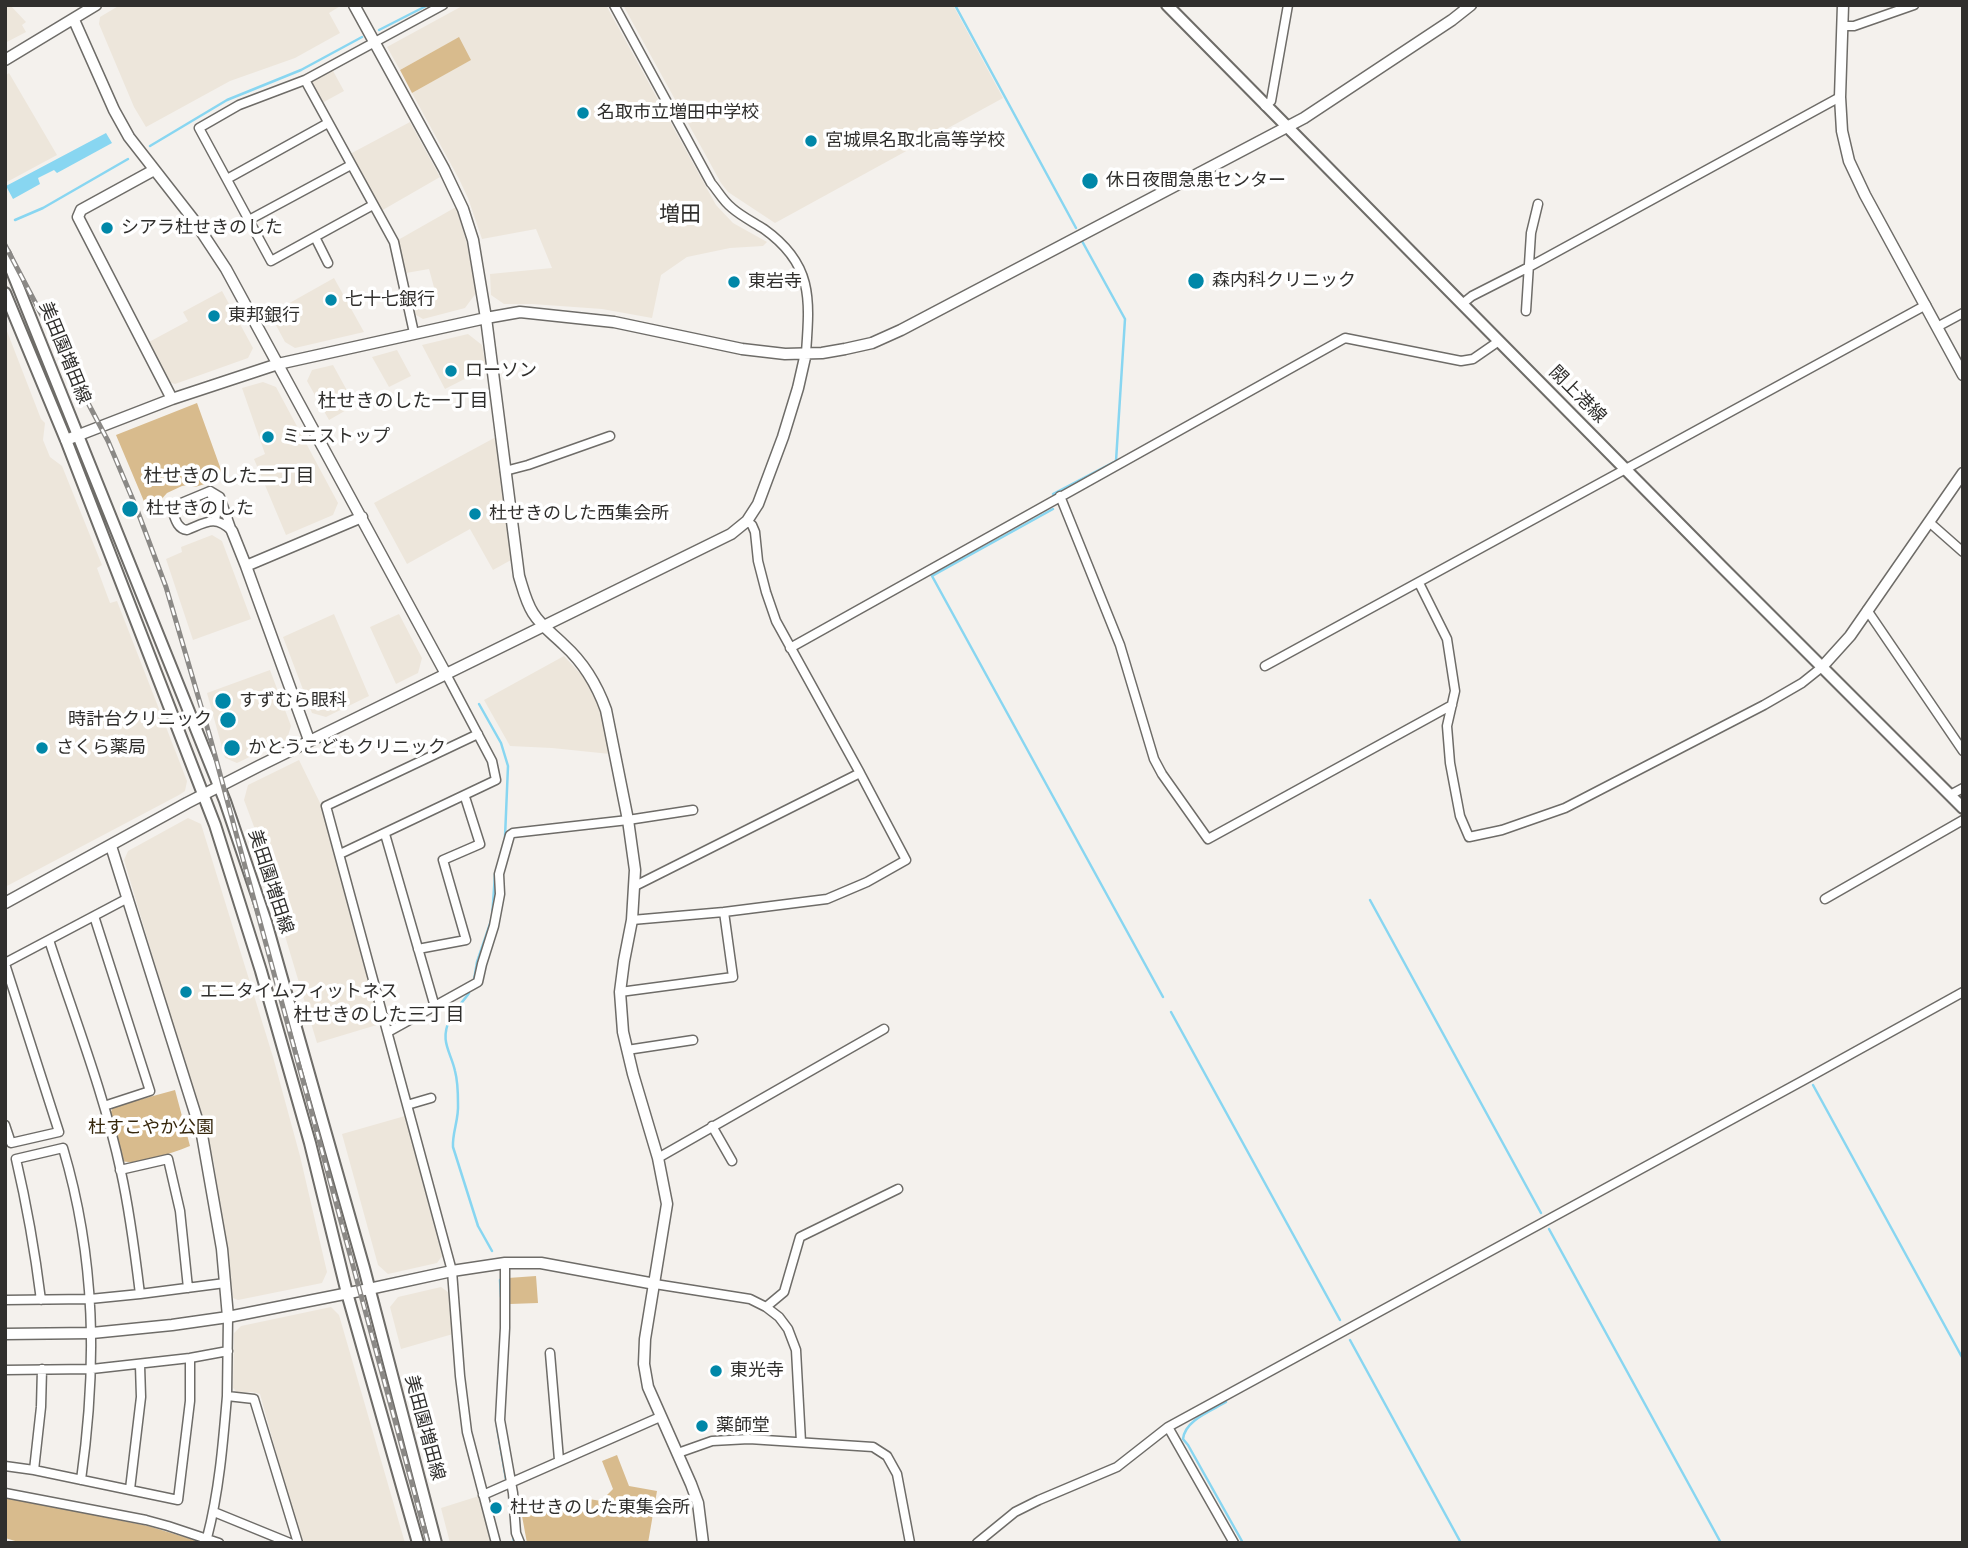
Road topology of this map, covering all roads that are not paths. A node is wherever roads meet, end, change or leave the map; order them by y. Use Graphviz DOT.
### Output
graph roads {
  1 [pos="354,5"];
  2 [pos="443,5"];
  3 [pos="614,5"];
  4 [pos="1167,5"];
  5 [pos="1288,5"];
  6 [pos="1471,5"];
  7 [pos="1843,5"];
  8 [pos="1914,5"];
  9 [pos="94,6"];
  10 [pos="74,20"];
  11 [pos="1842,26"];
  12 [pos="374,42"];
  13 [pos="5,60"];
  14 [pos="305,80"];
  15 [pos="1840,97"];
  16 [pos="1265,106"];
  17 [pos="328,123"];
  18 [pos="1288,127"];
  19 [pos="351,165"];
  20 [pos="154,170"];
  21 [pos="227,179"];
  22 [pos="1538,204"];
  23 [pos="373,205"];
  24 [pos="249,220"];
  25 [pos="315,237"];
  26 [pos="5,254"];
  27 [pos="328,263"];
  28 [pos="1529,267"];
  29 [pos="5,293"];
  30 [pos="1462,304"];
  31 [pos="1926,306"];
  32 [pos="1526,311"];
  33 [pos="1963,313"];
  34 [pos="486,318"];
  35 [pos="1937,327"];
  36 [pos="414,333"];
  37 [pos="1499,341"];
  38 [pos="806,353"];
  39 [pos="278,364"];
  40 [pos="1963,375"];
  41 [pos="172,399"];
  42 [pos="78,435"];
  43 [pos="610,436"];
  44 [pos="66,440"];
  45 [pos="1627,469"];
  46 [pos="505,471"];
  47 [pos="1963,472"];
  48 [pos="210,491"];
  49 [pos="1060,496"];
  50 [pos="362,517"];
  51 [pos="215,520"];
  52 [pos="747,521"];
  53 [pos="1929,522"];
  54 [pos="233,531"];
  55 [pos="1963,552"];
  56 [pos="246,566"];
  57 [pos="1419,583"];
  58 [pos="1867,610"];
  59 [pos="543,626"];
  60 [pos="790,648"];
  61 [pos="1265,666"];
  62 [pos="1822,667"];
  63 [pos="446,674"];
  64 [pos="1452,705"];
  65 [pos="478,734"];
  66 [pos="309,740"];
  67 [pos="1962,746"];
  68 [pos="860,773"];
  69 [pos="219,787"];
  70 [pos="1963,788"];
  71 [pos="204,794"];
  72 [pos="1950,795"];
  73 [pos="464,797"];
  74 [pos="1963,808"];
  75 [pos="693,810"];
  76 [pos="628,820"];
  77 [pos="1963,820"];
  78 [pos="385,834"];
  79 [pos="111,846"];
  80 [pos="340,854"];
  81 [pos="635,886"];
  82 [pos="128,898"];
  83 [pos="1825,899"];
  84 [pos="5,904"];
  85 [pos="724,912"];
  86 [pos="93,916"];
  87 [pos="632,920"];
  88 [pos="49,940"];
  89 [pos="418,949"];
  90 [pos="5,964"];
  91 [pos="621,992"];
  92 [pos="1963,992"];
  93 [pos="435,1007"];
  94 [pos="884,1029"];
  95 [pos="388,1032"];
  96 [pos="693,1040"];
  97 [pos="627,1050"];
  98 [pos="431,1098"];
  99 [pos="408,1105"];
  100 [pos="104,1106"];
  101 [pos="5,1125"];
  102 [pos="712,1126"];
  103 [pos="658,1158"];
  104 [pos="732,1161"];
  105 [pos="120,1170"];
  106 [pos="898,1189"];
  107 [pos="505,1263"];
  108 [pos="452,1271"];
  109 [pos="225,1283"];
  110 [pos="655,1284"];
  111 [pos="188,1288"];
  112 [pos="369,1289"];
  113 [pos="347,1293"];
  114 [pos="140,1294"];
  115 [pos="90,1299"];
  116 [pos="5,1300"];
  117 [pos="41,1300"];
  118 [pos="766,1307"];
  119 [pos="228,1317"];
  120 [pos="92,1333"];
  121 [pos="5,1334"];
  122 [pos="228,1351"];
  123 [pos="550,1353"];
  124 [pos="190,1358"];
  125 [pos="140,1364"];
  126 [pos="42,1369"];
  127 [pos="92,1369"];
  128 [pos="5,1370"];
  129 [pos="227,1396"];
  130 [pos="660,1417"];
  131 [pos="1168,1427"];
  132 [pos="801,1442"];
  133 [pos="677,1453"];
  134 [pos="559,1460"];
  135 [pos="5,1466"];
  136 [pos="34,1470"];
  137 [pos="81,1480"];
  138 [pos="510,1483"];
  139 [pos="130,1489"];
  140 [pos="5,1493"];
  141 [pos="483,1495"];
  142 [pos="214,1513"];
  143 [pos="207,1538"];
  144 [pos="219,1543"];
  145 [pos="290,1543"];
  146 [pos="298,1543"];
  147 [pos="418,1543"];
  148 [pos="436,1543"];
  149 [pos="496,1543"];
  150 [pos="520,1543"];
  151 [pos="703,1543"];
  152 [pos="910,1543"];
  153 [pos="977,1543"];
  154 [pos="1234,1543"];
  1 -- 12 [label="street"];
  2 -- 12 [label="street"];
  3 -- 38 [label="street"];
  4 -- 16 [label="main road, 閖上港線"];
  5 -- 16 [label="street"];
  6 -- 18 [label="street"];
  7 -- 11 [label="street"];
  8 -- 11 [label="street"];
  9 -- 10 [label="street"];
  10 -- 13 [label="street"];
  10 -- 20 [label="street"];
  11 -- 15 [label="street"];
  12 -- 14 [label="street"];
  12 -- 34 [label="street"];
  14 -- 17 [label="street"];
  14 -- 21 [label="street"];
  15 -- 28 [label="street"];
  15 -- 31 [label="street"];
  16 -- 18 [label="main road, 閖上港線"];
  17 -- 19 [label="street"];
  17 -- 21 [label="street"];
  18 -- 30 [label="main road, 閖上港線"];
  18 -- 38 [label="street"];
  19 -- 23 [label="street"];
  19 -- 24 [label="street"];
  20 -- 39 [label="street"];
  20 -- 41 [label="street"];
  21 -- 24 [label="street"];
  22 -- 28 [label="street"];
  23 -- 25 [label="street"];
  23 -- 36 [label="street"];
  24 -- 25 [label="street"];
  25 -- 27 [label="street"];
  26 -- 42 [label="main road, 美田園増田線"];
  28 -- 30 [label="street"];
  28 -- 32 [label="street"];
  29 -- 44 [label="main road, 美田園増田線"];
  30 -- 37 [label="main road, 閖上港線"];
  31 -- 35 [label="street"];
  31 -- 45 [label="street"];
  33 -- 35 [label="street"];
  34 -- 36 [label="street"];
  34 -- 38 [label="street"];
  34 -- 46 [label="street"];
  35 -- 40 [label="street"];
  36 -- 39 [label="street"];
  37 -- 45 [label="main road, 閖上港線"];
  37 -- 49 [label="street"];
  38 -- 52 [label="street"];
  39 -- 41 [label="street"];
  39 -- 50 [label="street"];
  41 -- 42 [label="street"];
  42 -- 44 [label="street"];
  42 -- 69 [label="main road, 美田園増田線"];
  43 -- 46 [label="street"];
  44 -- 71 [label="main road, 美田園増田線"];
  45 -- 57 [label="street"];
  45 -- 62 [label="main road, 閖上港線"];
  46 -- 59 [label="street"];
  47 -- 53 [label="street"];
  48 -- 51 [label="street"];
  48 -- 51 [label="street"];
  48 -- 54 [label="street"];
  49 -- 60 [label="street"];
  49 -- 64 [label="street"];
  50 -- 56 [label="street"];
  50 -- 63 [label="street"];
  51 -- 54 [label="street"];
  52 -- 59 [label="street"];
  52 -- 60 [label="street"];
  53 -- 55 [label="street"];
  53 -- 58 [label="street"];
  54 -- 56 [label="street"];
  56 -- 66 [label="street"];
  57 -- 61 [label="street"];
  57 -- 64 [label="street"];
  58 -- 62 [label="street"];
  58 -- 67 [label="street"];
  59 -- 63 [label="street"];
  59 -- 76 [label="street"];
  60 -- 68 [label="street"];
  62 -- 64 [label="street"];
  62 -- 72 [label="main road, 閖上港線"];
  63 -- 65 [label="street"];
  63 -- 66 [label="street"];
  65 -- 73 [label="street"];
  65 -- 80 [label="street"];
  66 -- 69 [label="street"];
  68 -- 81 [label="street"];
  68 -- 85 [label="street"];
  69 -- 71 [label="street"];
  69 -- 112 [label="main road, 美田園増田線"];
  70 -- 72 [label="street"];
  71 -- 79 [label="street"];
  71 -- 113 [label="main road, 美田園増田線"];
  72 -- 74 [label="main road, 閖上港線"];
  73 -- 78 [label="street"];
  73 -- 89 [label="street"];
  75 -- 76 [label="street"];
  76 -- 81 [label="street"];
  76 -- 93 [label="street"];
  77 -- 83 [label="street"];
  78 -- 80 [label="street"];
  78 -- 89 [label="street"];
  79 -- 82 [label="street"];
  79 -- 84 [label="street"];
  80 -- 95 [label="street"];
  81 -- 87 [label="street"];
  82 -- 86 [label="street"];
  82 -- 109 [label="street"];
  85 -- 87 [label="street"];
  85 -- 91 [label="street"];
  86 -- 88 [label="street"];
  86 -- 100 [label="street"];
  87 -- 91 [label="street"];
  88 -- 90 [label="street"];
  88 -- 100 [label="street"];
  89 -- 93 [label="street"];
  90 -- 101 [label="street"];
  91 -- 97 [label="street"];
  92 -- 131 [label="street"];
  93 -- 95 [label="street"];
  94 -- 102 [label="street"];
  95 -- 99 [label="street"];
  96 -- 97 [label="street"];
  97 -- 103 [label="street"];
  98 -- 99 [label="street"];
  99 -- 108 [label="street"];
  100 -- 105 [label="street"];
  102 -- 103 [label="street"];
  102 -- 104 [label="street"];
  103 -- 110 [label="street"];
  105 -- 111 [label="street"];
  105 -- 114 [label="street"];
  106 -- 118 [label="street"];
  107 -- 108 [label="street"];
  107 -- 110 [label="street"];
  107 -- 138 [label="street"];
  108 -- 112 [label="street"];
  108 -- 141 [label="street"];
  109 -- 111 [label="street"];
  109 -- 119 [label="street"];
  110 -- 118 [label="street"];
  110 -- 130 [label="street"];
  111 -- 114 [label="street"];
  112 -- 113 [label="street"];
  112 -- 148 [label="main road, 美田園増田線"];
  113 -- 119 [label="street"];
  113 -- 147 [label="main road, 美田園増田線"];
  114 -- 115 [label="street"];
  115 -- 117 [label="street"];
  115 -- 117 [label="street"];
  115 -- 120 [label="street"];
  116 -- 117 [label="street"];
  118 -- 132 [label="street"];
  119 -- 120 [label="street"];
  119 -- 122 [label="street"];
  120 -- 121 [label="street"];
  120 -- 127 [label="street"];
  122 -- 124 [label="street"];
  122 -- 129 [label="street"];
  123 -- 134 [label="street"];
  124 -- 125 [label="street"];
  124 -- 139 [label="street"];
  125 -- 127 [label="street"];
  125 -- 139 [label="street"];
  126 -- 127 [label="street"];
  126 -- 128 [label="street"];
  126 -- 136 [label="street"];
  127 -- 137 [label="street"];
  129 -- 142 [label="street"];
  129 -- 146 [label="street"];
  130 -- 133 [label="street"];
  130 -- 134 [label="street"];
  131 -- 153 [label="street"];
  131 -- 154 [label="street"];
  132 -- 133 [label="street"];
  132 -- 152 [label="street"];
  133 -- 151 [label="street"];
  134 -- 138 [label="street"];
  135 -- 136 [label="street"];
  136 -- 137 [label="street"];
  137 -- 139 [label="street"];
  138 -- 141 [label="street"];
  138 -- 150 [label="street"];
  140 -- 143 [label="street"];
  141 -- 149 [label="street"];
  142 -- 143 [label="street"];
  142 -- 145 [label="street"];
  143 -- 144 [label="street"];
}
